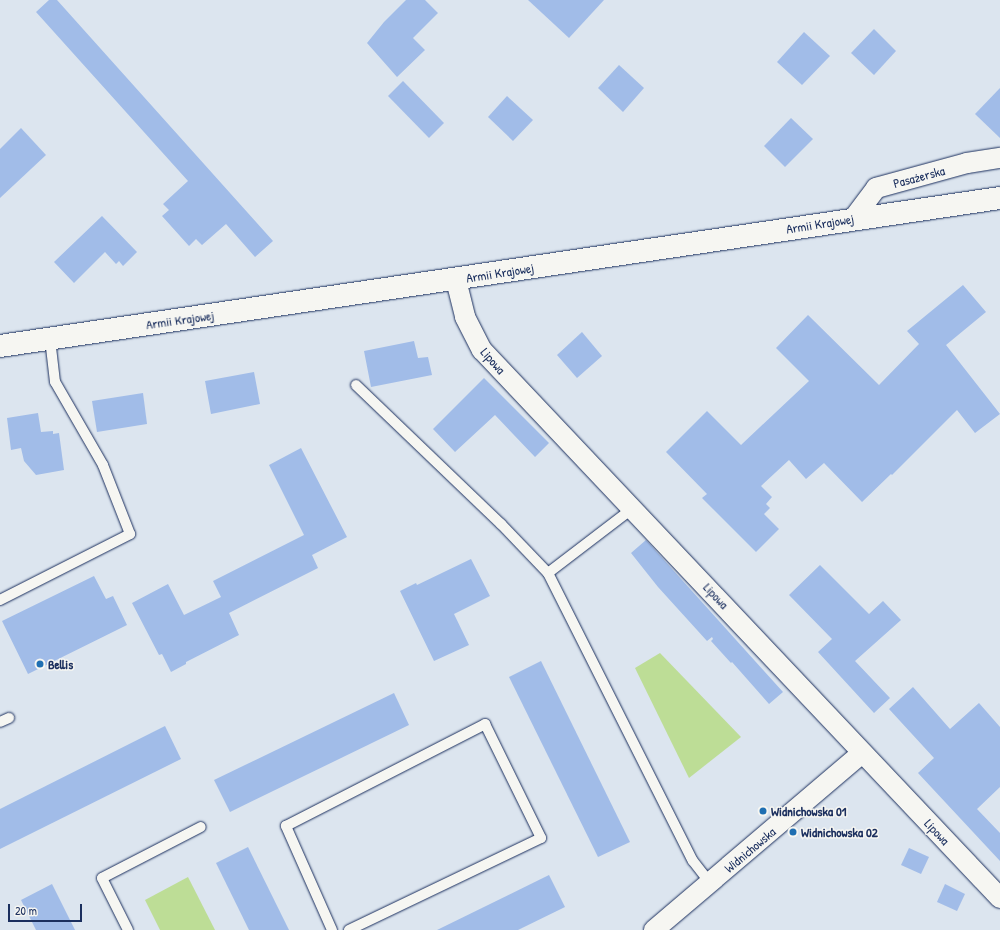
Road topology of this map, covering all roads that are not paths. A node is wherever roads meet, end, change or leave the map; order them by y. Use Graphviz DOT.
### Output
graph roads {
  1 [pos="1000,158"];
  2 [pos="1000,198"];
  3 [pos="853,219"];
  4 [pos="456,280"];
  5 [pos="50,339"];
  6 [pos="0,346"];
  7 [pos="356,385"];
  8 [pos="633,508"];
  9 [pos="548,573"];
  10 [pos="0,600"];
  11 [pos="862,753"];
  12 [pos="201,827"];
  13 [pos="710,883"];
  14 [pos="1000,898"];
  15 [pos="128,930"];
  16 [pos="332,930"];
  17 [pos="349,930"];
  18 [pos="654,930"];
  1 -- 3 [label="street, Pasażerska"];
  2 -- 3 [label="main road, Armii Krajowej"];
  3 -- 4 [label="main road, Armii Krajowej"];
  4 -- 5 [label="main road, Armii Krajowej"];
  4 -- 8 [label="street, Lipowa"];
  5 -- 6 [label="main road, Armii Krajowej"];
  5 -- 10 [label="lane"];
  7 -- 9 [label="lane"];
  8 -- 9 [label="lane"];
  8 -- 11 [label="street, Lipowa"];
  9 -- 13 [label="lane"];
  11 -- 13 [label="street, Widnichowska"];
  11 -- 14 [label="street, Lipowa"];
  12 -- 15 [label="lane"];
  13 -- 18 [label="street, Widnichowska"];
  16 -- 17 [label="lane"];
}
